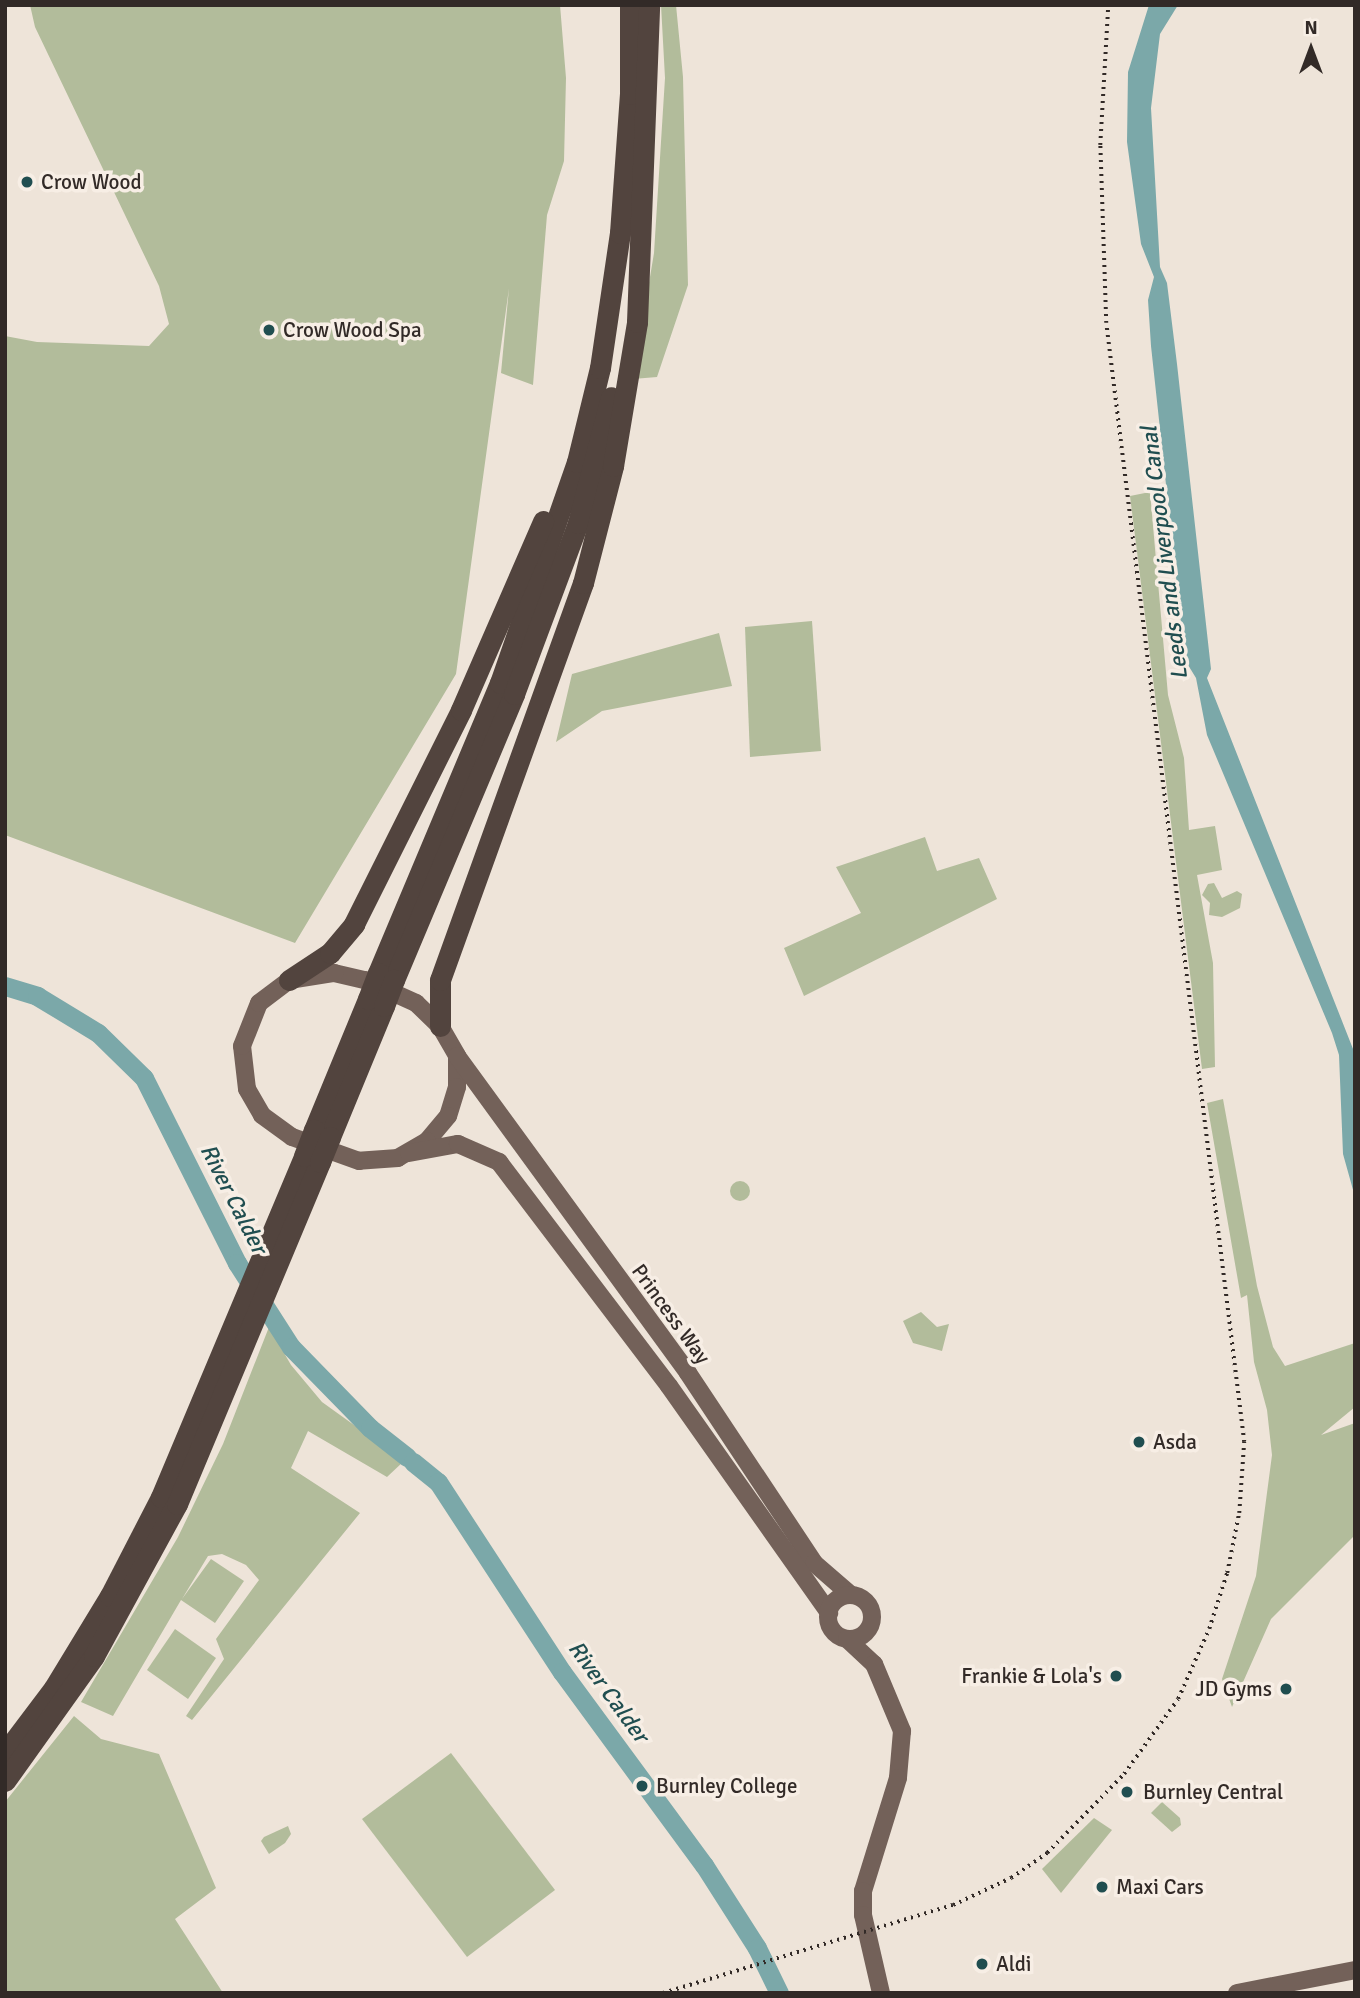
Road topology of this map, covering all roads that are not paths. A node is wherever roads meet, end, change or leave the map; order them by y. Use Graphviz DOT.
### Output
graph roads {
  1 [pos="630,5"];
  2 [pos="649,5"];
  3 [pos="640,222"];
  4 [pos="620,233"];
  5 [pos="386,977"];
  6 [pos="289,981"];
  7 [pos="440,1026"];
  8 [pos="457,1056"];
  9 [pos="409,1153"];
  10 [pos="236,1341"];
  11 [pos="851,1595"];
  12 [pos="829,1614"];
  13 [pos="869,1628"];
  14 [pos="847,1639"];
  15 [pos="874,1664"];
  16 [pos="5,1753"];
  17 [pos="5,1781"];
  18 [pos="1355,1970"];
  19 [pos="1355,1982"];
  20 [pos="878,1987"];
  21 [pos="1243,1992"];
  22 [pos="1298,1993"];
  1 -- 4 [label="highway"];
  2 -- 3 [label="highway"];
  3 -- 5 [label="highway"];
  3 -- 7 [label="highway"];
  4 -- 5 [label="highway"];
  4 -- 6 [label="highway"];
  5 -- 10 [label="highway, bridge"];
  6 -- 7 [label="main road"];
  6 -- 9 [label="main road"];
  7 -- 8 [label="main road"];
  8 -- 9 [label="main road"];
  8 -- 11 [label="main road, Princess Way"];
  9 -- 12 [label="main road, Princess Way"];
  10 -- 16 [label="highway"];
  10 -- 17 [label="highway"];
  11 -- 12 [label="main road"];
  11 -- 13 [label="main road"];
  12 -- 14 [label="main road"];
  13 -- 14 [label="main road"];
  13 -- 15 [label="main road"];
  14 -- 15 [label="main road"];
  15 -- 20 [label="main road"];
  18 -- 21 [label="main road"];
  19 -- 22 [label="main road"];
}
